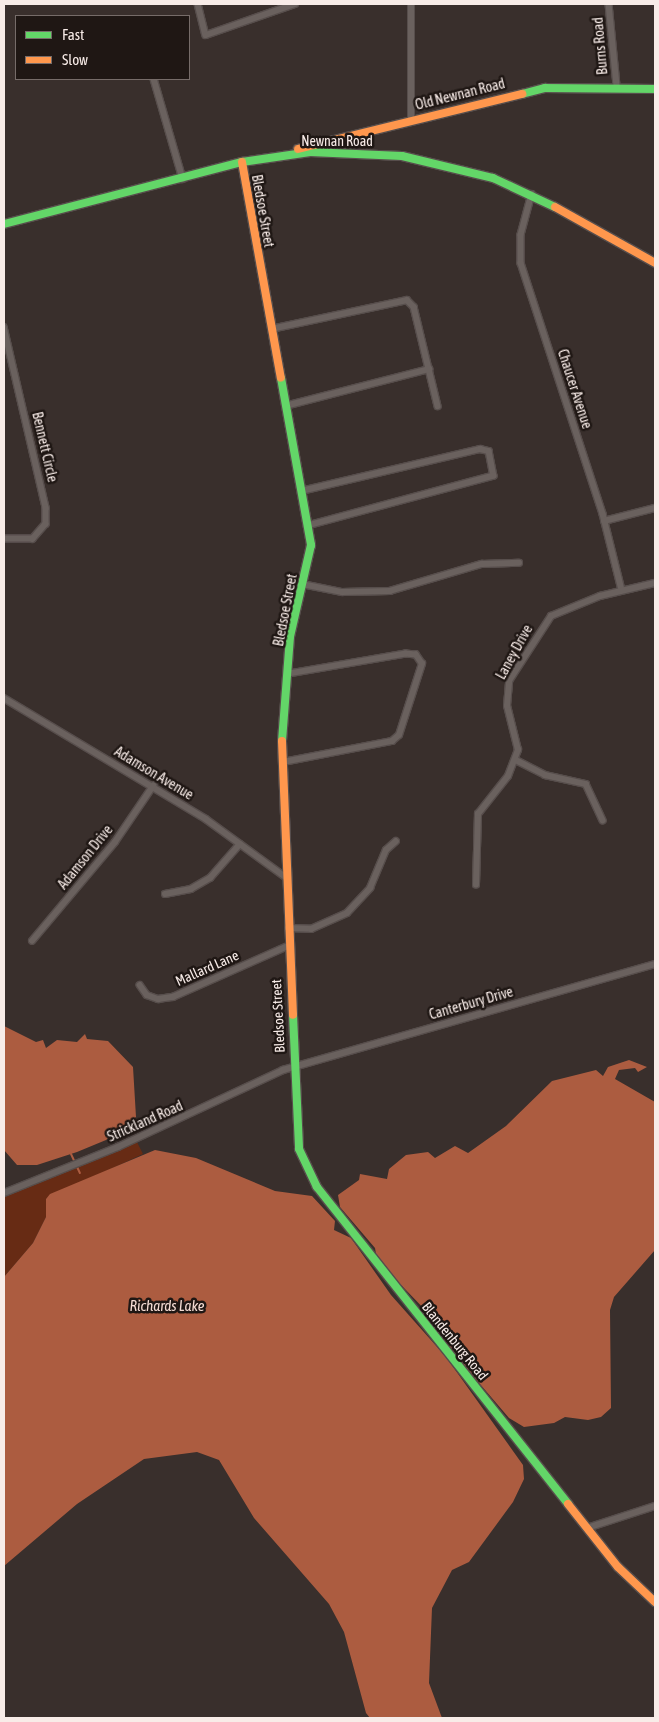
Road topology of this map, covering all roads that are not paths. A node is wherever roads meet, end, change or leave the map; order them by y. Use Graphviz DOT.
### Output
graph roads {
  1 [pos="198,4"];
  2 [pos="295,4"];
  3 [pos="411,4"];
  4 [pos="609,4"];
  5 [pos="154,80"];
  6 [pos="617,86"];
  7 [pos="655,89"];
  8 [pos="411,119"];
  9 [pos="274,156"];
  10 [pos="242,162"];
  11 [pos="183,178"];
  12 [pos="532,194"];
  13 [pos="4,224"];
  14 [pos="655,263"];
  15 [pos="4,327"];
  16 [pos="271,330"];
  17 [pos="429,370"];
  18 [pos="285,406"];
  19 [pos="438,406"];
  20 [pos="301,491"];
  21 [pos="655,508"];
  22 [pos="604,521"];
  23 [pos="308,526"];
  24 [pos="4,538"];
  25 [pos="519,563"];
  26 [pos="655,583"];
  27 [pos="302,584"];
  28 [pos="622,590"];
  29 [pos="289,674"];
  30 [pos="4,698"];
  31 [pos="516,760"];
  32 [pos="283,762"];
  33 [pos="153,786"];
  34 [pos="603,820"];
  35 [pos="396,841"];
  36 [pos="240,844"];
  37 [pos="286,878"];
  38 [pos="476,885"];
  39 [pos="165,894"];
  40 [pos="288,928"];
  41 [pos="32,941"];
  42 [pos="288,946"];
  43 [pos="655,964"];
  44 [pos="140,985"];
  45 [pos="294,1068"];
  46 [pos="4,1193"];
  47 [pos="655,1506"];
  48 [pos="587,1528"];
  49 [pos="655,1602"];
  1 -- 2 [label="street"];
  3 -- 8 [label="street"];
  4 -- 6 [label="street, Burns Road"];
  5 -- 11 [label="street"];
  6 -- 7 [label="street, Old Newnan Road"];
  6 -- 8 [label="street, Old Newnan Road"];
  8 -- 9 [label="street, Old Newnan Road"];
  9 -- 10 [label="street, Newnan Road"];
  9 -- 12 [label="street, Newnan Road"];
  10 -- 11 [label="street, Newnan Road"];
  10 -- 16 [label="street, Bledsoe Street"];
  11 -- 13 [label="street, Newnan Road"];
  12 -- 14 [label="street, Newnan Road"];
  12 -- 22 [label="street, Chaucer Avenue"];
  15 -- 24 [label="street, Bennett Circle"];
  16 -- 17 [label="street"];
  16 -- 18 [label="street, Bledsoe Street"];
  17 -- 18 [label="street"];
  17 -- 19 [label="street"];
  18 -- 20 [label="street, Bledsoe Street"];
  20 -- 23 [label="street, Bledsoe Street"];
  20 -- 23 [label="street"];
  21 -- 22 [label="street"];
  22 -- 28 [label="street, Chaucer Avenue"];
  23 -- 27 [label="street, Bledsoe Street"];
  25 -- 27 [label="street"];
  26 -- 28 [label="street, Laney Drive"];
  27 -- 29 [label="street, Bledsoe Street"];
  28 -- 31 [label="street, Laney Drive"];
  29 -- 32 [label="street, Bledsoe Street"];
  29 -- 32 [label="street"];
  30 -- 33 [label="street, Adamson Avenue"];
  31 -- 34 [label="street"];
  31 -- 38 [label="street"];
  32 -- 37 [label="street, Bledsoe Street"];
  33 -- 36 [label="street, Adamson Avenue"];
  33 -- 41 [label="street, Adamson Drive"];
  35 -- 40 [label="street"];
  36 -- 37 [label="street, Adamson Avenue"];
  36 -- 39 [label="street"];
  37 -- 40 [label="street, Bledsoe Street"];
  40 -- 42 [label="street, Bledsoe Street"];
  42 -- 44 [label="street, Mallard Lane"];
  42 -- 45 [label="street, Bledsoe Street"];
  43 -- 45 [label="street, Canterbury Drive"];
  45 -- 46 [label="street, Strickland Road"];
  45 -- 48 [label="street, Blandenburg Road"];
  47 -- 48 [label="street"];
  48 -- 49 [label="street, Blandenburg Road"];
}
